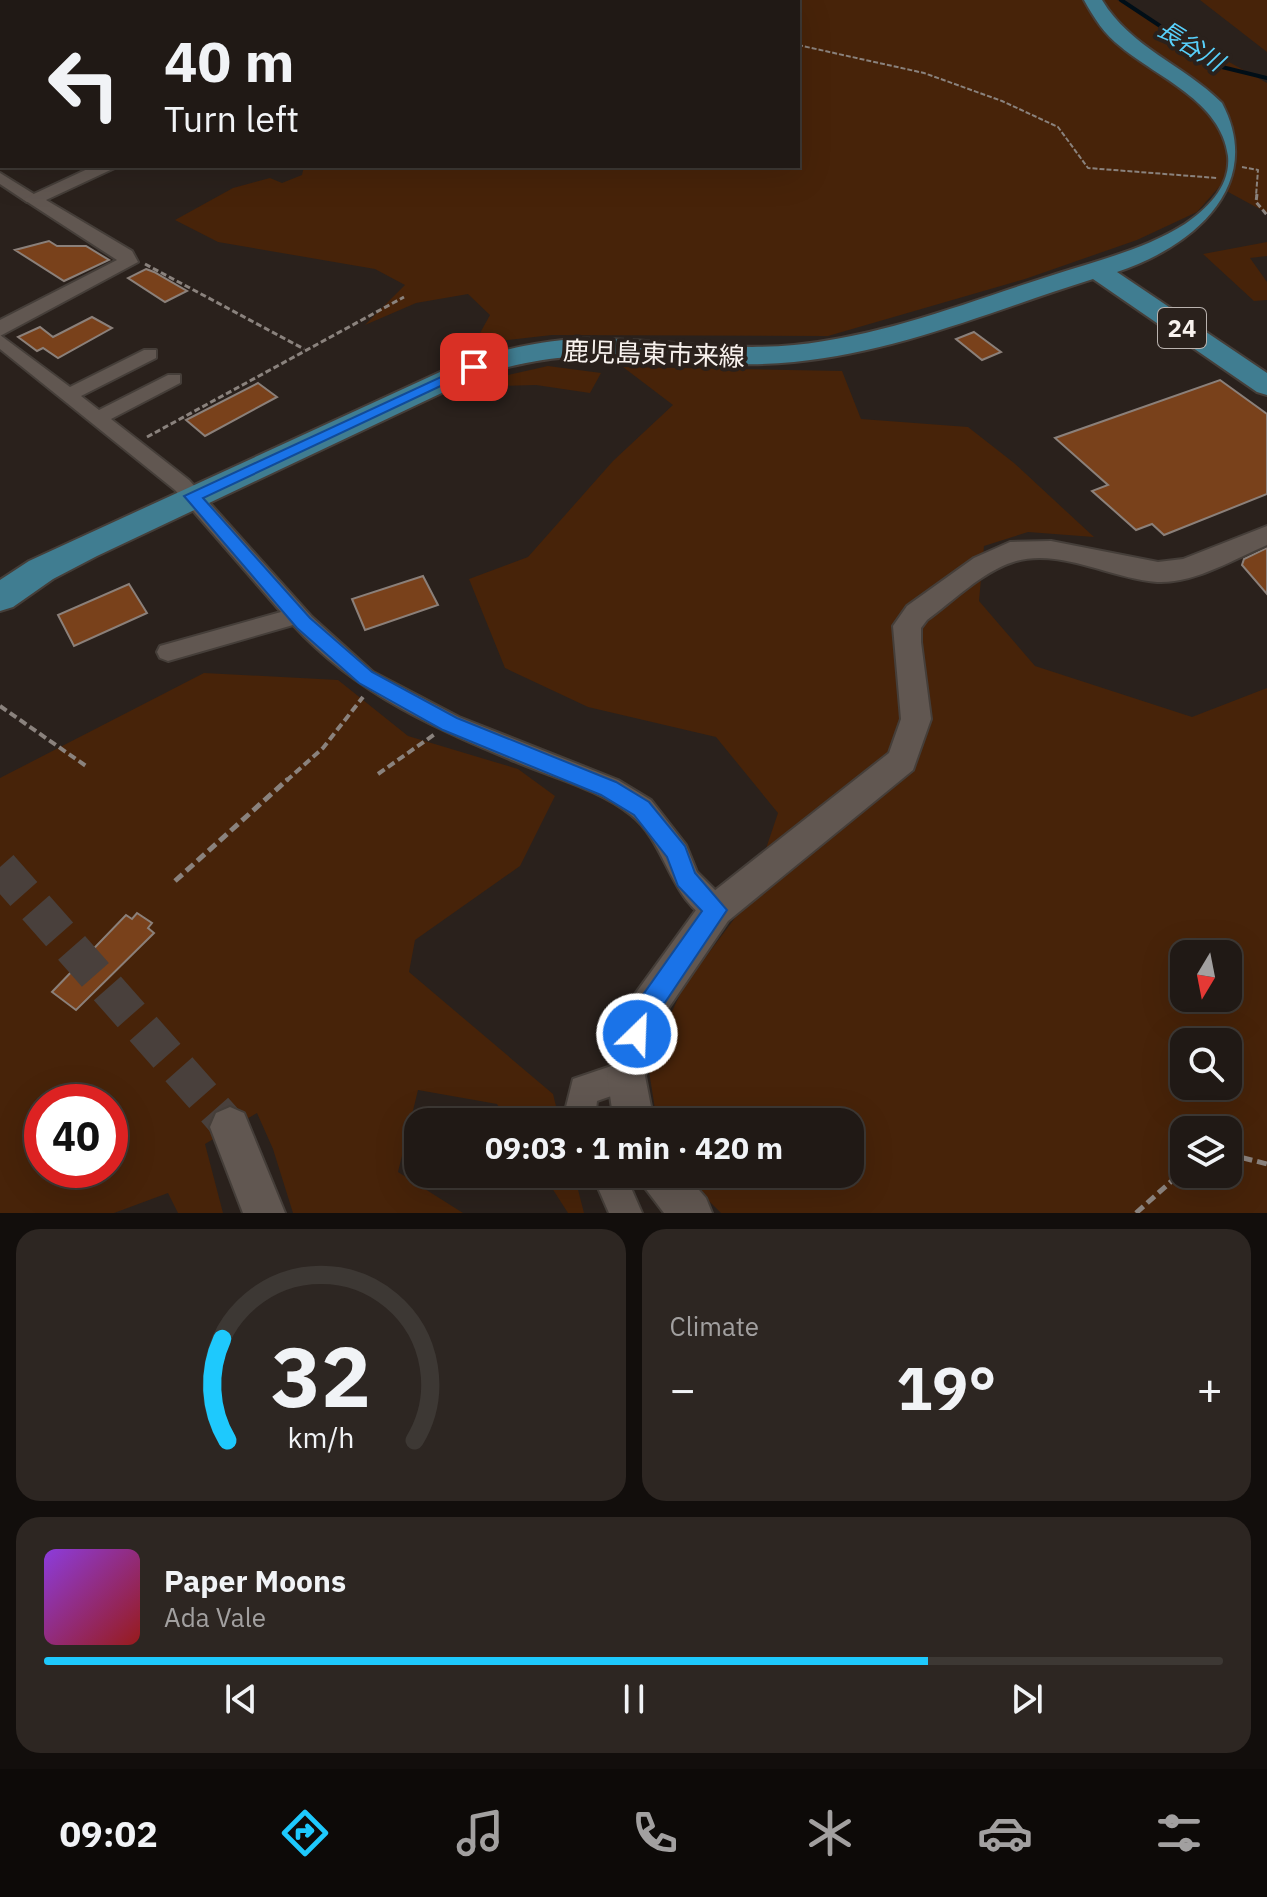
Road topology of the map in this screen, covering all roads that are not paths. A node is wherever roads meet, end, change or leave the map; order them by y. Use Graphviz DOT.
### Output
graph roads {
  1 [pos="1093,0"];
  2 [pos="105,168"];
  3 [pos="0,177"];
  4 [pos="32,199"];
  5 [pos="1096,269"];
  6 [pos="0,329"];
  7 [pos="0,340"];
  8 [pos="150,354"];
  9 [pos="174,379"];
  10 [pos="1267,386"];
  11 [pos="70,394"];
  12 [pos="100,417"];
  13 [pos="192,496"];
  14 [pos="1267,535"];
  15 [pos="1,596"];
  16 [pos="297,616"];
  17 [pos="168,652"];
  18 [pos="716,910"];
  19 [pos="626,1076"];
  20 [pos="581,1108"];
  21 [pos="632,1108"];
  22 [pos="230,1127"];
  23 [pos="614,1188"];
  24 [pos="670,1188"];
  25 [pos="264,1213"];
  26 [pos="626,1213"];
  27 [pos="691,1213"];
  1 -- 5 [label="main road, 鹿児島東市来線"];
  2 -- 4 [label="street"];
  3 -- 4 [label="street"];
  4 -- 6 [label="street"];
  5 -- 10 [label="main road, 24"];
  5 -- 13 [label="main road, 鹿児島東市来線"];
  7 -- 11 [label="street"];
  8 -- 11 [label="street"];
  9 -- 12 [label="street"];
  11 -- 12 [label="street"];
  12 -- 13 [label="street"];
  13 -- 15 [label="main road, 鹿児島東市来線"];
  13 -- 16 [label="street"];
  14 -- 18 [label="street"];
  16 -- 17 [label="street"];
  16 -- 18 [label="street"];
  18 -- 19 [label="street"];
  19 -- 20 [label="street"];
  19 -- 21 [label="street"];
  22 -- 25 [label="street"];
  23 -- 26 [label="street"];
  24 -- 27 [label="street"];
}
